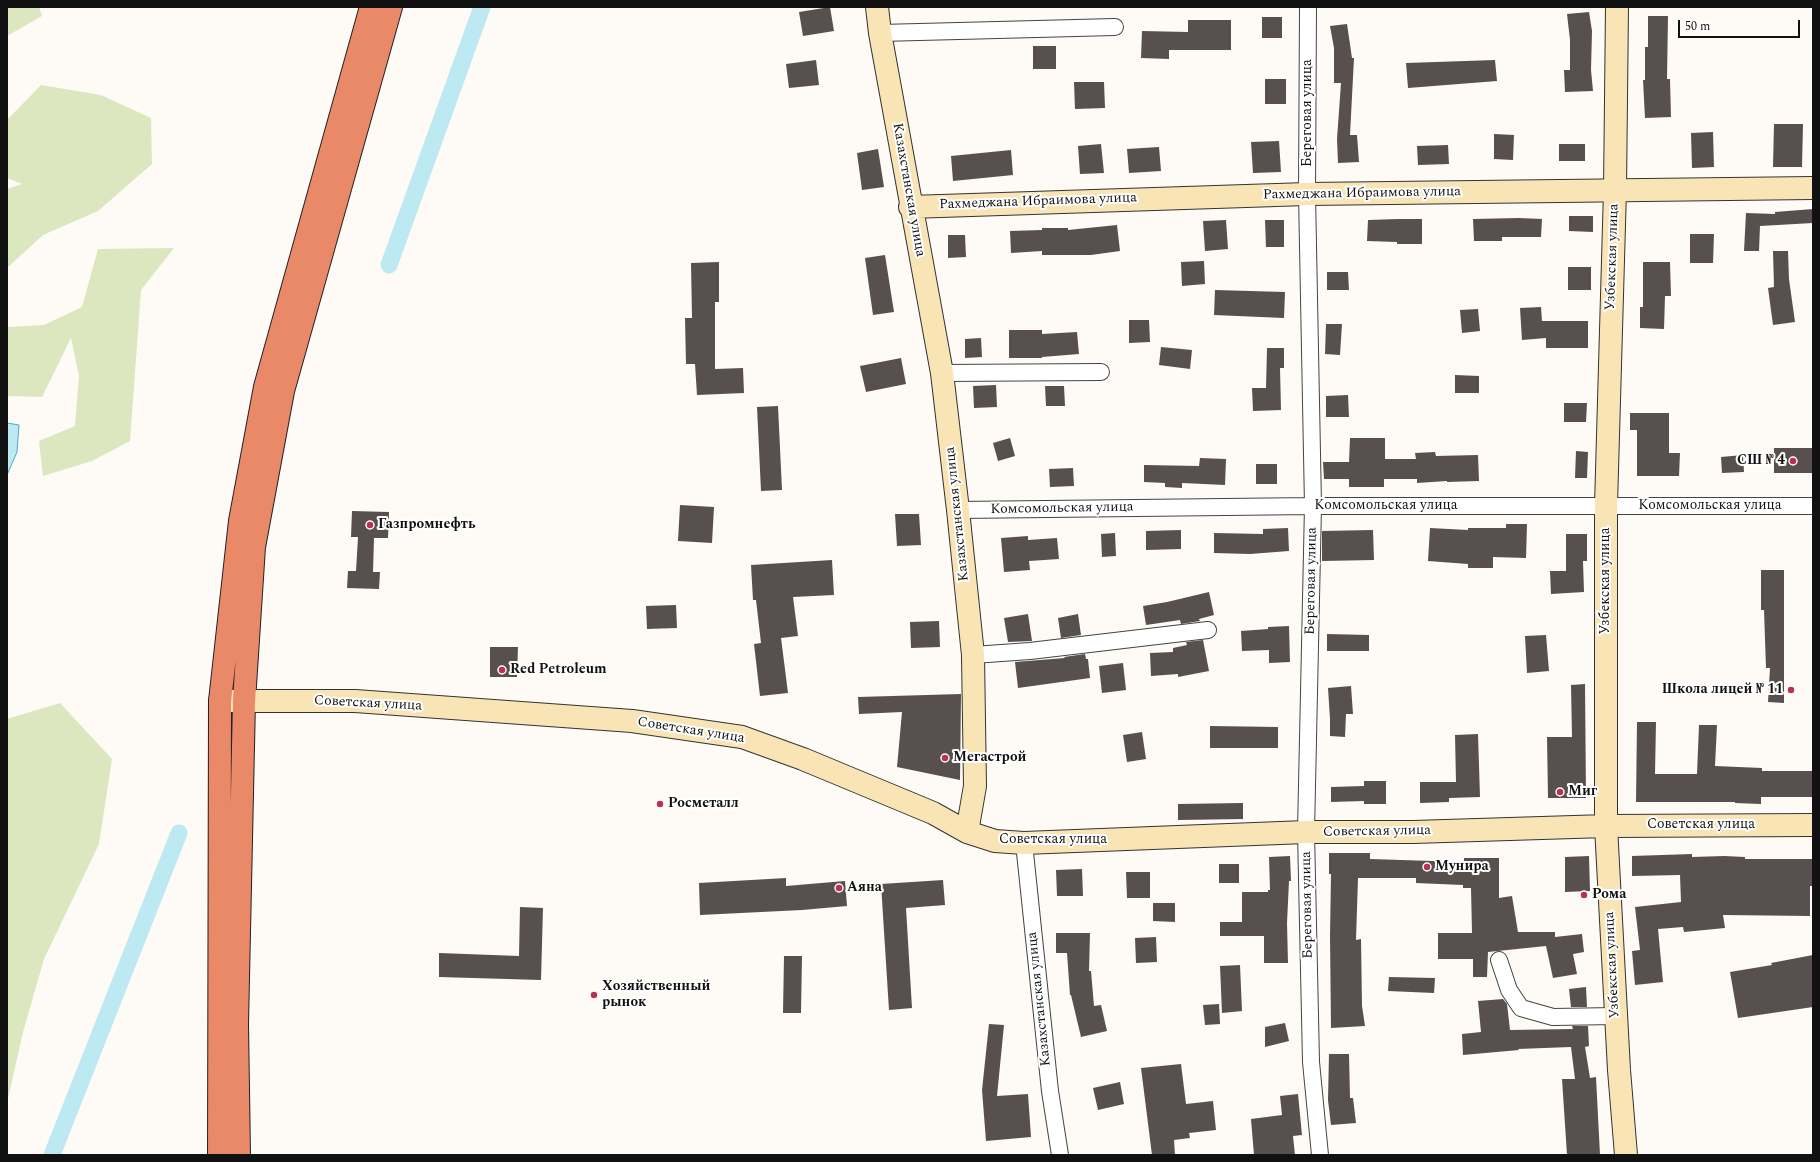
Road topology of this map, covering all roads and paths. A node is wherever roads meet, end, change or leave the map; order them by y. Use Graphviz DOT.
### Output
graph roads {
  1 [pos="371,7"];
  2 [pos="391,7"];
  3 [pos="877,7"];
  4 [pos="1308,7"];
  5 [pos="1616,7"];
  6 [pos="1115,27"];
  7 [pos="880,33"];
  8 [pos="1813,188"];
  9 [pos="1615,190"];
  10 [pos="1307,194"];
  11 [pos="910,207"];
  12 [pos="1101,372"];
  13 [pos="942,373"];
  14 [pos="1313,506"];
  15 [pos="1606,506"];
  16 [pos="1813,506"];
  17 [pos="958,510"];
  18 [pos="1208,630"];
  19 [pos="973,655"];
  20 [pos="244,701"];
  21 [pos="220,702"];
  22 [pos="1813,825"];
  23 [pos="1606,826"];
  24 [pos="967,832"];
  25 [pos="1306,832"];
  26 [pos="1024,843"];
  27 [pos="1499,960"];
  28 [pos="1616,1016"];
  29 [pos="219,1155"];
  30 [pos="239,1155"];
  31 [pos="1060,1155"];
  32 [pos="1320,1155"];
  33 [pos="1626,1155"];
  1 -- 21 [label="highway"];
  2 -- 20 [label="highway"];
  3 -- 7 [label="street, Казахстанская улица"];
  4 -- 10 [label="street, Береговая улица"];
  5 -- 9 [label="street, Узбекская улица"];
  6 -- 7 [label="street"];
  7 -- 11 [label="street, Казахстанская улица"];
  8 -- 9 [label="street, Рахмеджана Ибраимова улица"];
  9 -- 10 [label="street, Рахмеджана Ибраимова улица"];
  9 -- 15 [label="street, Узбекская улица"];
  10 -- 11 [label="street, Рахмеджана Ибраимова улица"];
  10 -- 14 [label="street, Береговая улица"];
  11 -- 13 [label="street, Казахстанская улица"];
  12 -- 13 [label="street"];
  13 -- 17 [label="street, Казахстанская улица"];
  14 -- 15 [label="street, Комсомольская улица"];
  14 -- 17 [label="street, Комсомольская улица"];
  14 -- 25 [label="street, Береговая улица"];
  15 -- 16 [label="street, Комсомольская улица"];
  15 -- 23 [label="street, Узбекская улица"];
  17 -- 19 [label="street, Казахстанская улица"];
  18 -- 19 [label="street"];
  19 -- 24 [label="street, Казахстанская улица"];
  20 -- 21 [label="street, Советская улица"];
  20 -- 24 [label="street, Советская улица"];
  20 -- 30 [label="highway"];
  21 -- 29 [label="highway"];
  22 -- 23 [label="street, Советская улица"];
  23 -- 25 [label="street, Советская улица"];
  23 -- 28 [label="street, Узбекская улица"];
  24 -- 26 [label="street, Советская улица"];
  25 -- 26 [label="street, Советская улица"];
  25 -- 32 [label="street, Береговая улица"];
  26 -- 31 [label="street, Казахстанская улица"];
  27 -- 28 [label="street"];
  28 -- 33 [label="street, Узбекская улица"];
}
